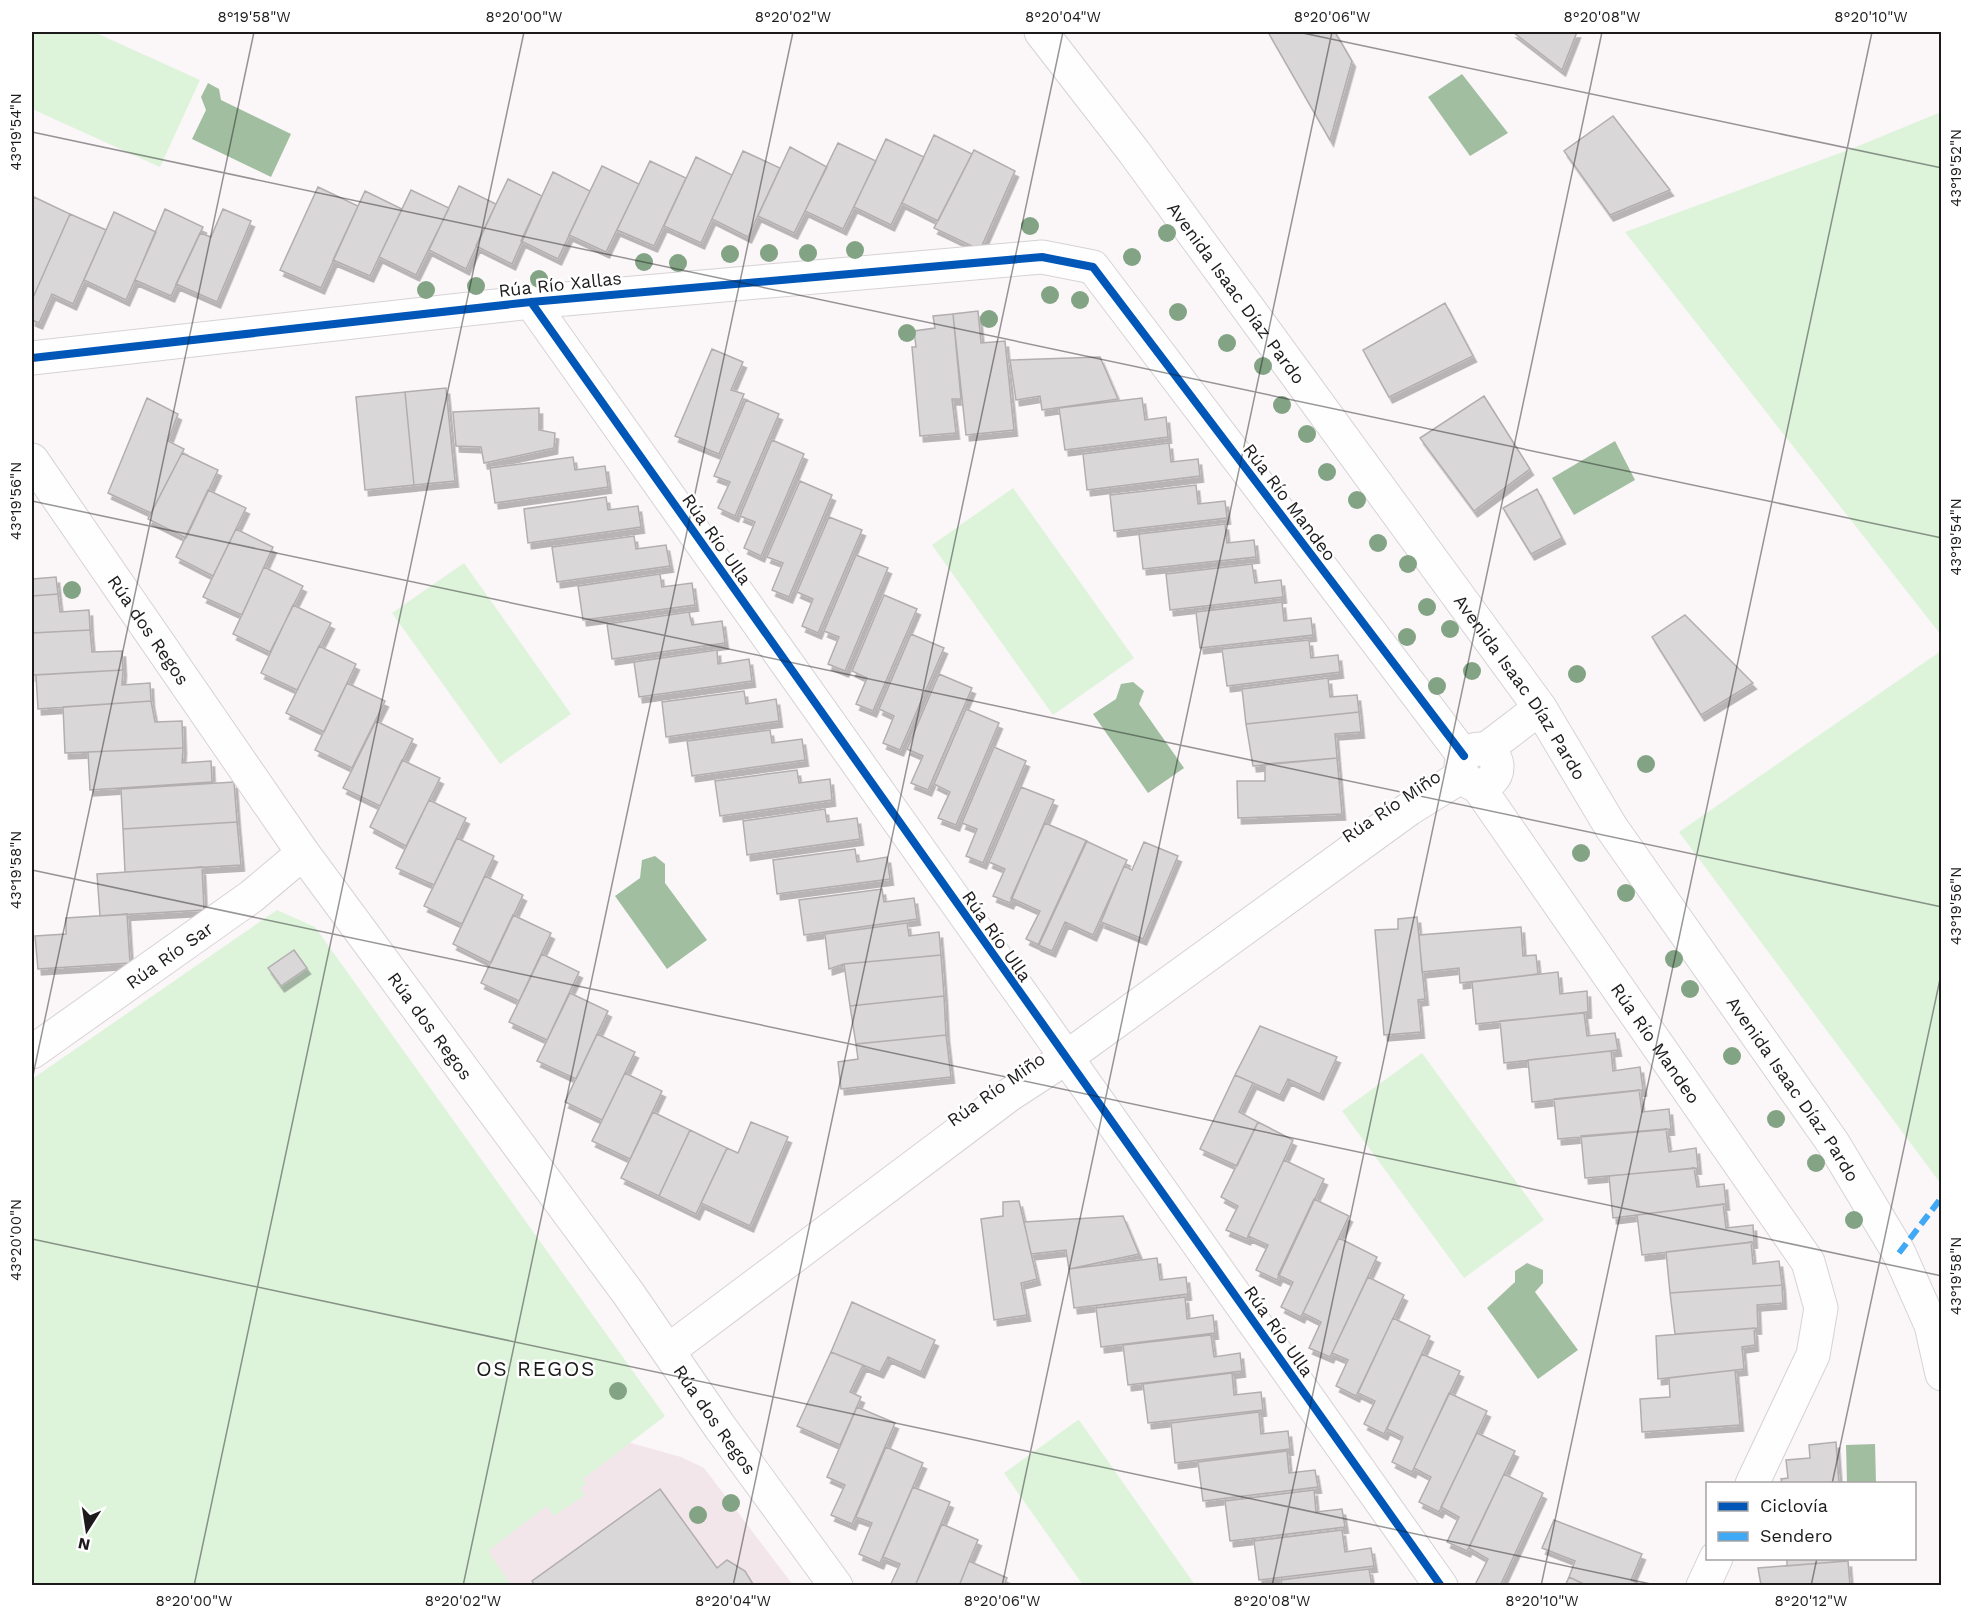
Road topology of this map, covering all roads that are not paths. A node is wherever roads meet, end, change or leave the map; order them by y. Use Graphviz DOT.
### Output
graph roads {
  1 [pos="1041,32"];
  2 [pos="1093,267"];
  3 [pos="531,302"];
  4 [pos="32,358"];
  5 [pos="32,459"];
  6 [pos="1540,708"];
  7 [pos="1472,767"];
  8 [pos="303,854"];
  9 [pos="32,1052"];
  10 [pos="1067,1057"];
  11 [pos="1936,1325"];
  12 [pos="669,1350"];
  13 [pos="1941,1374"];
  14 [pos="1753,1482"];
  15 [pos="1715,1560"];
  16 [pos="836,1586"];
  17 [pos="1441,1586"];
  18 [pos="1703,1586"];
  1 -- 6 [label="street, Avenida Isaac Díaz Pardo"];
  2 -- 3 [label="street, Rúa Río Xallas"];
  2 -- 7 [label="street, Rúa Río Mandeo"];
  3 -- 4 [label="street, Rúa Río Xallas"];
  3 -- 10 [label="street, Rúa Río Ulla"];
  5 -- 8 [label="street, Rúa dos Regos"];
  6 -- 7 [label="street, Rúa Río Miño"];
  6 -- 11 [label="street, Avenida Isaac Díaz Pardo"];
  7 -- 10 [label="street, Rúa Río Miño"];
  7 -- 14 [label="street, Rúa Río Mandeo"];
  8 -- 9 [label="street, Rúa Río Sar"];
  8 -- 12 [label="street, Rúa dos Regos"];
  10 -- 12 [label="street, Rúa Río Miño"];
  10 -- 17 [label="street, Rúa Río Ulla"];
  11 -- 13 [label="street, Avenida Isaac Díaz Pardo"];
  12 -- 16 [label="street, Rúa dos Regos"];
  15 -- 18 [label="street"];
}
